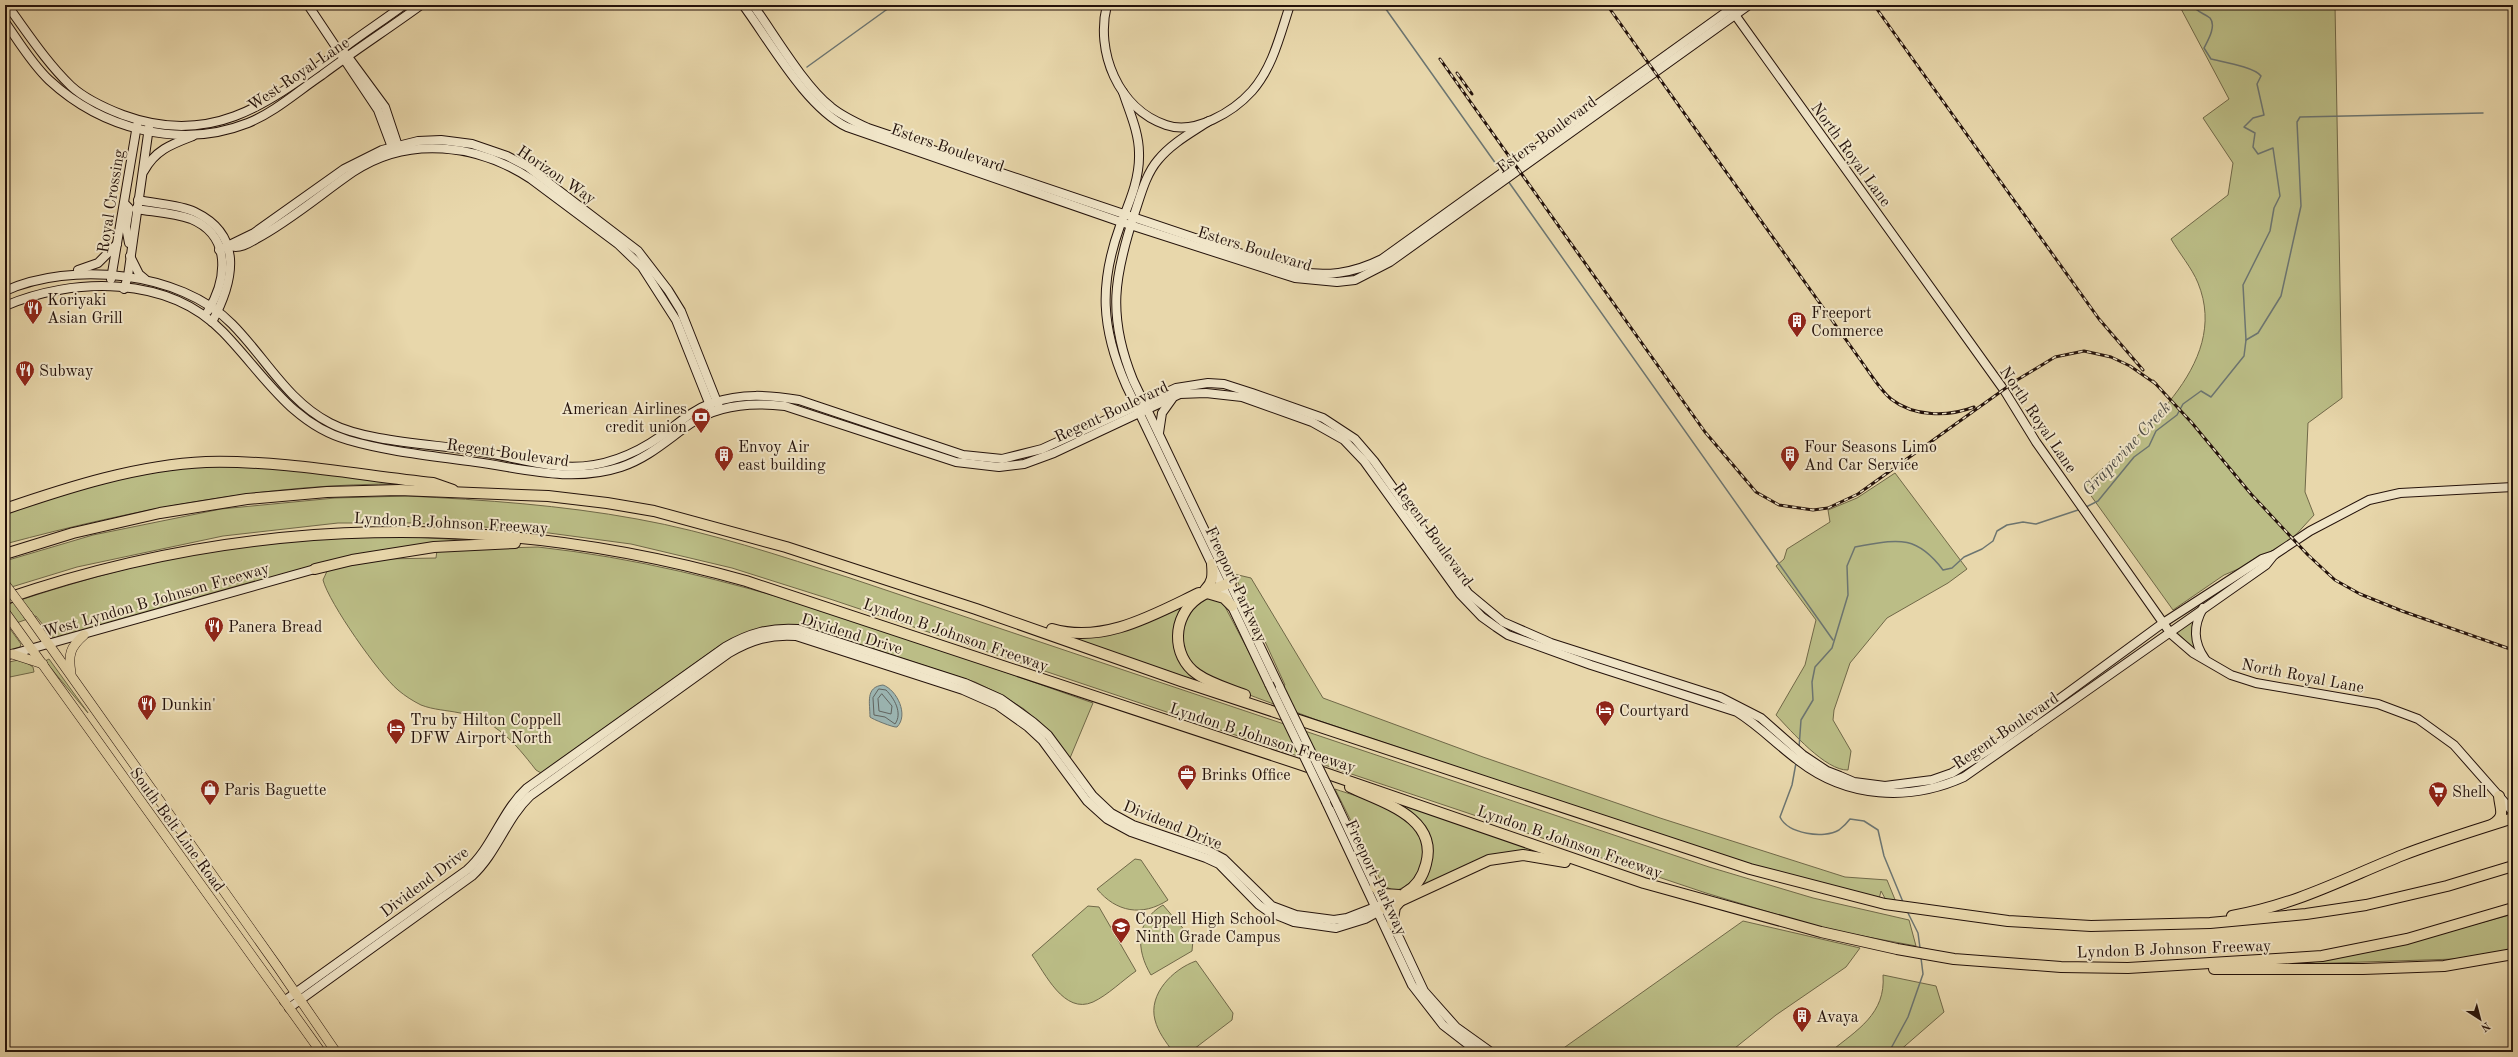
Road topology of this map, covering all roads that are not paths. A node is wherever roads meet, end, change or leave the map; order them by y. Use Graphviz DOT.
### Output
graph roads {
  1 [pos="7,5"];
  2 [pos="308,5"];
  3 [pos="404,5"];
  4 [pos="421,5"];
  5 [pos="743,5"];
  6 [pos="753,5"];
  7 [pos="1107,5"];
  8 [pos="1290,5"];
  9 [pos="1750,5"];
  10 [pos="1733,9"];
  11 [pos="5,22"];
  12 [pos="340,50"];
  13 [pos="44,55"];
  14 [pos="346,58"];
  15 [pos="34,62"];
  16 [pos="1123,92"];
  17 [pos="137,120"];
  18 [pos="1209,121"];
  19 [pos="118,123"];
  20 [pos="150,123"];
  21 [pos="859,128"];
  22 [pos="136,130"];
  23 [pos="148,132"];
  24 [pos="197,134"];
  25 [pos="133,144"];
  26 [pos="396,149"];
  27 [pos="141,177"];
  28 [pos="554,194"];
  29 [pos="138,200"];
  30 [pos="124,204"];
  31 [pos="136,209"];
  32 [pos="180,212"];
  33 [pos="1125,214"];
  34 [pos="1132,221"];
  35 [pos="1122,222"];
  36 [pos="117,244"];
  37 [pos="226,248"];
  38 [pos="130,254"];
  39 [pos="64,274"];
  40 [pos="112,274"];
  41 [pos="128,276"];
  42 [pos="147,281"];
  43 [pos="109,286"];
  44 [pos="124,289"];
  45 [pos="668,290"];
  46 [pos="5,291"];
  47 [pos="1105,291"];
  48 [pos="661,295"];
  49 [pos="5,306"];
  50 [pos="214,309"];
  51 [pos="205,316"];
  52 [pos="212,322"];
  53 [pos="1117,324"];
  54 [pos="1178,395"];
  55 [pos="714,407"];
  56 [pos="1141,407"];
  57 [pos="1160,436"];
  58 [pos="2513,487"];
  59 [pos="465,494"];
  60 [pos="5,509"];
  61 [pos="540,540"];
  62 [pos="22,548"];
  63 [pos="5,550"];
  64 [pos="5,554"];
  65 [pos="2274,555"];
  66 [pos="1212,564"];
  67 [pos="315,569"];
  68 [pos="1226,582"];
  69 [pos="5,584"];
  70 [pos="1206,592"];
  71 [pos="5,599"];
  72 [pos="1232,606"];
  73 [pos="2204,607"];
  74 [pos="976,609"];
  75 [pos="5,612"];
  76 [pos="2163,623"];
  77 [pos="2169,631"];
  78 [pos="84,635"];
  79 [pos="49,645"];
  80 [pos="32,649"];
  81 [pos="9,655"];
  82 [pos="2208,662"];
  83 [pos="43,664"];
  84 [pos="71,674"];
  85 [pos="1637,676"];
  86 [pos="1351,737"];
  87 [pos="1302,765"];
  88 [pos="1826,774"];
  89 [pos="1848,783"];
  90 [pos="2499,796"];
  91 [pos="2513,812"];
  92 [pos="2513,818"];
  93 [pos="2492,825"];
  94 [pos="2513,866"];
  95 [pos="1644,883"];
  96 [pos="1375,887"];
  97 [pos="1400,897"];
  98 [pos="1380,908"];
  99 [pos="2513,908"];
  100 [pos="1392,924"];
  101 [pos="2139,926"];
  102 [pos="2513,954"];
  103 [pos="2128,968"];
  104 [pos="298,996"];
  105 [pos="287,1004"];
  106 [pos="1429,1004"];
  107 [pos="321,1052"];
  108 [pos="336,1052"];
  109 [pos="1478,1052"];
  110 [pos="1491,1052"];
  1 -- 13 [label="street, West Royal Lane"];
  2 -- 12 [label="street"];
  3 -- 12 [label="street, West Royal Lane"];
  4 -- 14 [label="street, West Royal Lane"];
  5 -- 21 [label="street, Esters Boulevard"];
  6 -- 21 [label="street, Esters Boulevard"];
  7 -- 16 [label="street"];
  8 -- 18 [label="street"];
  9 -- 10 [label="street, Esters Boulevard"];
  10 -- 34 [label="street, Esters Boulevard"];
  10 -- 76 [label="street, North Royal Lane"];
  11 -- 15 [label="street, West Royal Lane"];
  12 -- 14 [label="street"];
  12 -- 20 [label="street, West Royal Lane"];
  13 -- 15 [label="street"];
  13 -- 17 [label="street, West Royal Lane"];
  14 -- 24 [label="street, West Royal Lane"];
  14 -- 26 [label="street"];
  15 -- 19 [label="street, West Royal Lane"];
  16 -- 18 [label="street"];
  16 -- 33 [label="street, Freeport Parkway"];
  17 -- 20 [label="street, West Royal Lane"];
  17 -- 22 [label="street, Royal Crossing"];
  18 -- 34 [label="street, Freeport Parkway"];
  19 -- 22 [label="street, West Royal Lane"];
  19 -- 25 [label="street"];
  20 -- 23 [label="street, Royal Crossing"];
  21 -- 33 [label="street, Esters Boulevard"];
  21 -- 35 [label="street, Esters Boulevard"];
  22 -- 23 [label="street, West Royal Lane"];
  22 -- 25 [label="street, Royal Crossing"];
  23 -- 24 [label="street, West Royal Lane"];
  23 -- 27 [label="street, Royal Crossing"];
  24 -- 27 [label="street"];
  25 -- 30 [label="street, Royal Crossing"];
  26 -- 28 [label="street, Horizon Way"];
  26 -- 37 [label="street, Horizon Way"];
  27 -- 29 [label="street, Royal Crossing"];
  28 -- 45 [label="street, Horizon Way"];
  28 -- 48 [label="street, Horizon Way"];
  29 -- 31 [label="street, Royal Crossing"];
  29 -- 32 [label="street"];
  30 -- 36 [label="street, Royal Crossing"];
  30 -- 38 [label="street"];
  31 -- 32 [label="street"];
  31 -- 38 [label="street, Royal Crossing"];
  32 -- 37 [label="street"];
  33 -- 34 [label="street, Esters Boulevard"];
  33 -- 35 [label="street, Freeport Parkway"];
  34 -- 35 [label="street, Esters Boulevard"];
  34 -- 53 [label="street, Freeport Parkway"];
  35 -- 47 [label="street, Freeport Parkway"];
  36 -- 39 [label="street"];
  36 -- 40 [label="street, Royal Crossing"];
  37 -- 50 [label="street"];
  38 -- 41 [label="street, Royal Crossing"];
  38 -- 42 [label="street"];
  39 -- 40 [label="street, Regent Boulevard"];
  39 -- 46 [label="street, Regent Boulevard"];
  40 -- 41 [label="street, Regent Boulevard"];
  40 -- 43 [label="street, Royal Crossing"];
  41 -- 42 [label="street, Regent Boulevard"];
  41 -- 44 [label="street, Royal Crossing"];
  42 -- 50 [label="street, Regent Boulevard"];
  43 -- 44 [label="street, Regent Boulevard"];
  43 -- 49 [label="street, Regent Boulevard"];
  44 -- 51 [label="street, Regent Boulevard"];
  45 -- 48 [label="street"];
  45 -- 55 [label="street, Horizon Way"];
  47 -- 53 [label="street"];
  47 -- 56 [label="street, Freeport Parkway"];
  48 -- 55 [label="street, Horizon Way"];
  50 -- 51 [label="street"];
  50 -- 52 [label="street"];
  50 -- 55 [label="street, Regent Boulevard"];
  51 -- 52 [label="street, Regent Boulevard"];
  52 -- 55 [label="street, Regent Boulevard"];
  53 -- 56 [label="street, Freeport Parkway"];
  54 -- 56 [label="street, Regent Boulevard"];
  54 -- 57 [label="street"];
  54 -- 85 [label="street, Regent Boulevard"];
  55 -- 56 [label="street, Regent Boulevard"];
  56 -- 57 [label="street, Freeport Parkway"];
  56 -- 66 [label="street, Freeport Parkway"];
  56 -- 85 [label="street, Regent Boulevard"];
  57 -- 68 [label="street, Freeport Parkway"];
  58 -- 65 [label="street, Regent Boulevard"];
  59 -- 60 [label="highway"];
  59 -- 62 [label="highway, Lyndon B Johnson Freeway"];
  59 -- 74 [label="highway, Lyndon B Johnson Freeway"];
  61 -- 67 [label="highway"];
  61 -- 71 [label="highway, Lyndon B Johnson Freeway"];
  61 -- 87 [label="highway, Lyndon B Johnson Freeway"];
  62 -- 63 [label="highway"];
  62 -- 64 [label="highway, Lyndon B Johnson Freeway"];
  65 -- 73 [label="street, Regent Boulevard"];
  65 -- 76 [label="street, Regent Boulevard"];
  66 -- 68 [label="street, Freeport Parkway"];
  66 -- 70 [label="highway"];
  67 -- 78 [label="street, West Lyndon B Johnson Freeway"];
  68 -- 70 [label="highway"];
  68 -- 72 [label="street, Freeport Parkway"];
  68 -- 96 [label="street, Freeport Parkway, bridge"];
  69 -- 79 [label="main road, South Belt Line Road, bridge"];
  70 -- 72 [label="highway"];
  70 -- 74 [label="highway"];
  70 -- 86 [label="highway"];
  72 -- 98 [label="street, Freeport Parkway, bridge"];
  73 -- 77 [label="street, Regent Boulevard"];
  73 -- 82 [label="street"];
  74 -- 86 [label="highway, Lyndon B Johnson Freeway"];
  75 -- 80 [label="main road, South Belt Line Road"];
  76 -- 77 [label="street, North Royal Lane"];
  76 -- 89 [label="street, Regent Boulevard"];
  77 -- 82 [label="street, North Royal Lane"];
  77 -- 89 [label="street, Regent Boulevard"];
  78 -- 79 [label="street, West Lyndon B Johnson Freeway"];
  78 -- 84 [label="main road"];
  79 -- 80 [label="street, West Lyndon B Johnson Freeway"];
  79 -- 84 [label="main road, South Belt Line Road"];
  80 -- 81 [label="street, West Lyndon B Johnson Freeway"];
  80 -- 83 [label="main road, South Belt Line Road"];
  81 -- 83 [label="main road"];
  82 -- 90 [label="street, North Royal Lane"];
  83 -- 105 [label="main road, South Belt Line Road"];
  84 -- 104 [label="main road, South Belt Line Road"];
  85 -- 88 [label="street, Regent Boulevard"];
  85 -- 88 [label="street, Regent Boulevard"];
  86 -- 101 [label="highway, Lyndon B Johnson Freeway"];
  87 -- 95 [label="highway, Lyndon B Johnson Freeway"];
  87 -- 97 [label="highway"];
  88 -- 89 [label="street, Regent Boulevard"];
  90 -- 91 [label="street, North Royal Lane"];
  90 -- 93 [label="highway"];
  92 -- 93 [label="highway"];
  93 -- 101 [label="highway"];
  94 -- 101 [label="highway, Lyndon B Johnson Freeway"];
  95 -- 97 [label="highway"];
  95 -- 103 [label="highway, Lyndon B Johnson Freeway"];
  96 -- 97 [label="highway"];
  96 -- 98 [label="street, Freeport Parkway"];
  97 -- 98 [label="highway"];
  97 -- 100 [label="highway"];
  98 -- 100 [label="street, Freeport Parkway"];
  98 -- 104 [label="street, Dividend Drive"];
  98 -- 106 [label="street, Freeport Parkway"];
  99 -- 103 [label="highway, Lyndon B Johnson Freeway"];
  100 -- 106 [label="street, Freeport Parkway"];
  102 -- 103 [label="highway"];
  104 -- 105 [label="street, Dividend Drive"];
  104 -- 108 [label="main road, South Belt Line Road"];
  105 -- 107 [label="main road, South Belt Line Road"];
  106 -- 109 [label="street, Freeport Parkway"];
  106 -- 110 [label="street, Freeport Parkway"];
}
